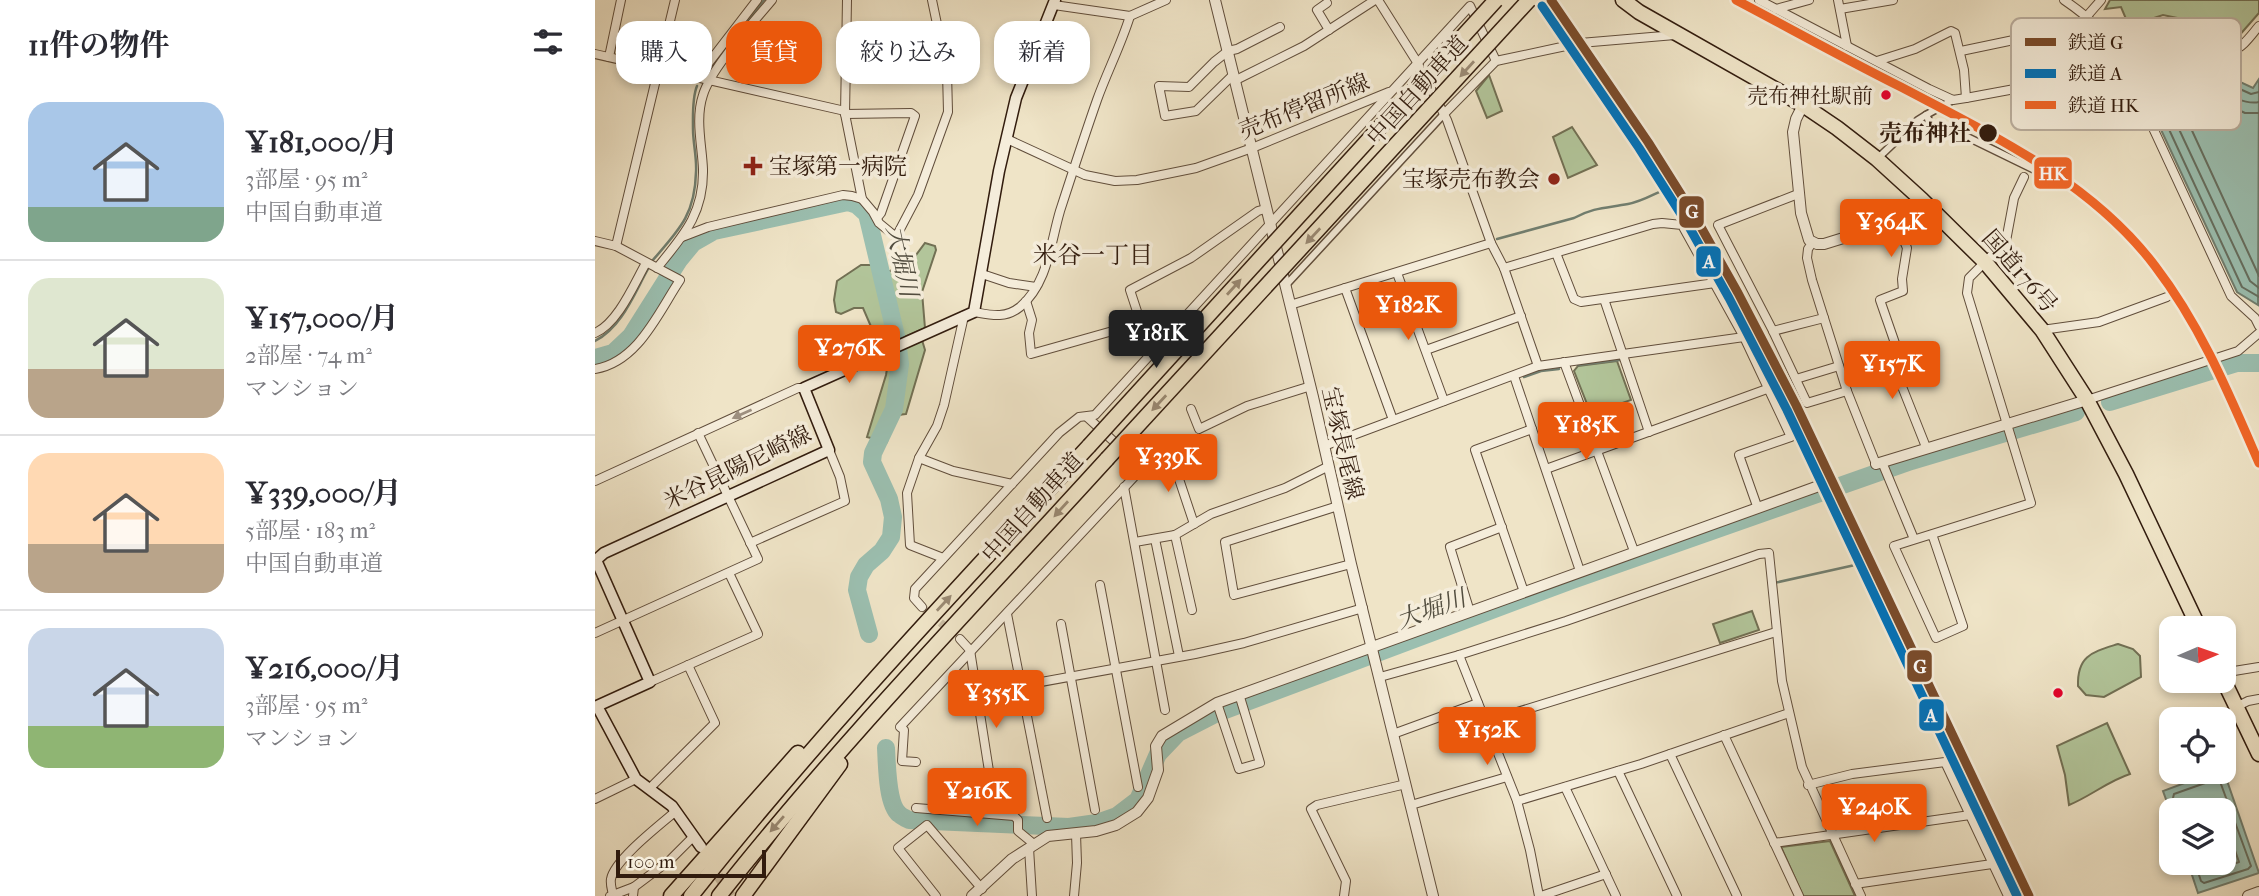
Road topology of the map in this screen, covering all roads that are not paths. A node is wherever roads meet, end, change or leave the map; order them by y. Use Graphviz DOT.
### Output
graph roads {
  1 [pos="621,0"];
  2 [pos="675,0"];
  3 [pos="741,0"];
  4 [pos="772,0"];
  5 [pos="847,0"];
  6 [pos="932,0"];
  7 [pos="1166,0"];
  8 [pos="1215,0"];
  9 [pos="1376,0"];
  10 [pos="1496,0"];
  11 [pos="1529,0"];
  12 [pos="1623,0"];
  13 [pos="1759,0"];
  14 [pos="1809,0"];
  15 [pos="1893,0"];
  16 [pos="2064,0"];
  17 [pos="2101,0"];
  18 [pos="1054,3"];
  19 [pos="1327,3"];
  20 [pos="1839,5"];
  21 [pos="756,8"];
  22 [pos="1776,9"];
  23 [pos="1131,16"];
  24 [pos="2087,16"];
  25 [pos="670,21"];
  26 [pos="2259,26"];
  27 [pos="1280,27"];
  28 [pos="1329,30"];
  29 [pos="1678,34"];
  30 [pos="2011,41"];
  31 [pos="1847,46"];
  32 [pos="2241,46"];
  33 [pos="1228,51"];
  34 [pos="1961,51"];
  35 [pos="595,54"];
  36 [pos="609,57"];
  37 [pos="616,59"];
  38 [pos="712,60"];
  39 [pos="1496,61"];
  40 [pos="1877,61"];
  41 [pos="1417,62"];
  42 [pos="712,75"];
  43 [pos="1235,77"];
  44 [pos="712,82"];
  45 [pos="655,84"];
  46 [pos="707,84"];
  47 [pos="2011,90"];
  48 [pos="1392,91"];
  49 [pos="1966,98"];
  50 [pos="1953,100"];
  51 [pos="1803,105"];
  52 [pos="845,113"];
  53 [pos="1444,114"];
  54 [pos="1926,115"];
  55 [pos="2154,130"];
  56 [pos="1007,139"];
  57 [pos="1252,148"];
  58 [pos="1877,159"];
  59 [pos="1075,168"];
  60 [pos="2037,171"];
  61 [pos="2024,177"];
  62 [pos="1798,194"];
  63 [pos="862,200"];
  64 [pos="1922,200"];
  65 [pos="1265,209"];
  66 [pos="877,218"];
  67 [pos="1895,219"];
  68 [pos="1270,223"];
  69 [pos="682,237"];
  70 [pos="595,241"];
  71 [pos="1491,243"];
  72 [pos="1812,243"];
  73 [pos="616,246"];
  74 [pos="1556,253"];
  75 [pos="1985,262"];
  76 [pos="646,263"];
  77 [pos="1504,268"];
  78 [pos="659,270"];
  79 [pos="1397,273"];
  80 [pos="982,274"];
  81 [pos="1715,283"];
  82 [pos="1285,285"];
  83 [pos="1036,287"];
  84 [pos="1345,288"];
  85 [pos="2167,297"];
  86 [pos="1604,299"];
  87 [pos="1026,301"];
  88 [pos="1290,305"];
  89 [pos="969,314"];
  90 [pos="1521,316"];
  91 [pos="1824,318"];
  92 [pos="2258,319"];
  93 [pos="1141,323"];
  94 [pos="2042,330"];
  95 [pos="1773,331"];
  96 [pos="595,333"];
  97 [pos="2259,333"];
  98 [pos="1744,337"];
  99 [pos="1426,351"];
  100 [pos="1151,354"];
  101 [pos="1621,354"];
  102 [pos="1564,362"];
  103 [pos="1538,366"];
  104 [pos="1839,366"];
  105 [pos="595,369"];
  106 [pos="1514,376"];
  107 [pos="1796,379"];
  108 [pos="1311,386"];
  109 [pos="804,388"];
  110 [pos="1767,388"];
  111 [pos="1847,391"];
  112 [pos="2087,400"];
  113 [pos="1444,401"];
  114 [pos="1191,409"];
  115 [pos="1087,417"];
  116 [pos="1393,420"];
  117 [pos="1532,429"];
  118 [pos="2010,429"];
  119 [pos="1649,432"];
  120 [pos="698,433"];
  121 [pos="1324,446"];
  122 [pos="1926,447"];
  123 [pos="829,450"];
  124 [pos="1597,450"];
  125 [pos="1171,455"];
  126 [pos="919,458"];
  127 [pos="1329,466"];
  128 [pos="1882,467"];
  129 [pos="1546,470"];
  130 [pos="595,481"];
  131 [pos="1012,484"];
  132 [pos="1124,487"];
  133 [pos="1816,487"];
  134 [pos="727,498"];
  135 [pos="1338,506"];
  136 [pos="1757,506"];
  137 [pos="1194,524"];
  138 [pos="1501,527"];
  139 [pos="1932,534"];
  140 [pos="1175,536"];
  141 [pos="1155,538"];
  142 [pos="1914,539"];
  143 [pos="1135,542"];
  144 [pos="750,543"];
  145 [pos="1634,551"];
  146 [pos="943,558"];
  147 [pos="595,559"];
  148 [pos="1352,564"];
  149 [pos="1580,571"];
  150 [pos="729,573"];
  151 [pos="1100,585"];
  152 [pos="1524,592"];
  153 [pos="922,607"];
  154 [pos="1363,608"];
  155 [pos="1192,610"];
  156 [pos="1470,612"];
  157 [pos="1007,614"];
  158 [pos="2193,616"];
  159 [pos="624,620"];
  160 [pos="1061,624"];
  161 [pos="1776,632"];
  162 [pos="595,633"];
  163 [pos="915,635"];
  164 [pos="960,639"];
  165 [pos="970,650"];
  166 [pos="1374,651"];
  167 [pos="1459,655"];
  168 [pos="1179,656"];
  169 [pos="1157,660"];
  170 [pos="688,665"];
  171 [pos="2259,667"];
  172 [pos="1115,668"];
  173 [pos="2237,671"];
  174 [pos="1070,676"];
  175 [pos="1380,677"];
  176 [pos="650,682"];
  177 [pos="1020,685"];
  178 [pos="895,690"];
  179 [pos="2230,693"];
  180 [pos="975,694"];
  181 [pos="1241,699"];
  182 [pos="2259,699"];
  183 [pos="1478,703"];
  184 [pos="596,706"];
  185 [pos="2236,707"];
  186 [pos="1220,708"];
  187 [pos="1165,710"];
  188 [pos="1789,713"];
  189 [pos="1485,722"];
  190 [pos="1393,734"];
  191 [pos="1724,735"];
  192 [pos="1671,754"];
  193 [pos="2259,754"];
  194 [pos="916,762"];
  195 [pos="989,771"];
  196 [pos="1618,771"];
  197 [pos="1507,777"];
  198 [pos="636,779"];
  199 [pos="1405,784"];
  200 [pos="1808,785"];
  201 [pos="1137,787"];
  202 [pos="1565,787"];
  203 [pos="649,789"];
  204 [pos="595,799"];
  205 [pos="1517,801"];
  206 [pos="1411,805"];
  207 [pos="916,808"];
  208 [pos="1095,810"];
  209 [pos="676,811"];
  210 [pos="1970,815"];
  211 [pos="1047,818"];
  212 [pos="1076,834"];
  213 [pos="1834,835"];
  214 [pos="694,836"];
  215 [pos="1775,843"];
  216 [pos="1032,846"];
  217 [pos="701,847"];
  218 [pos="1992,864"];
  219 [pos="1606,874"];
  220 [pos="1855,884"];
  221 [pos="982,889"];
  222 [pos="633,892"];
  223 [pos="2259,892"];
  224 [pos="611,895"];
  225 [pos="671,896"];
  226 [pos="691,896"];
  227 [pos="719,896"];
  228 [pos="743,896"];
  229 [pos="936,896"];
  230 [pos="972,896"];
  231 [pos="1032,896"];
  232 [pos="1074,896"];
  233 [pos="1344,896"];
  234 [pos="1433,896"];
  235 [pos="1540,896"];
  236 [pos="1616,896"];
  237 [pos="1677,896"];
  238 [pos="1737,896"];
  239 [pos="1799,896"];
  240 [pos="1861,896"];
  241 [pos="2008,896"];
  242 [pos="2248,896"];
  1 -- 36 [label="street"];
  2 -- 25 [label="street"];
  3 -- 21 [label="street"];
  4 -- 21 [label="street"];
  5 -- 52 [label="street"];
  6 -- 66 [label="street"];
  7 -- 23 [label="street"];
  8 -- 33 [label="street, 宝塚長尾線"];
  9 -- 28 [label="street"];
  9 -- 41 [label="street"];
  163 -- 10 [label="highway, 中国自動車道, one-way, bridge"];
  11 -- 178 [label="highway, 中国自動車道, one-way, bridge"];
  12 -- 29 [label="highway, 国道176号"];
  13 -- 22 [label="street"];
  14 -- 22 [label="street"];
  15 -- 20 [label="street"];
  16 -- 24 [label="street"];
  17 -- 24 [label="street"];
  18 -- 23 [label="street"];
  18 -- 56 [label="main road"];
  19 -- 28 [label="street"];
  20 -- 31 [label="street"];
  21 -- 38 [label="street"];
  21 -- 42 [label="street"];
  22 -- 31 [label="street"];
  23 -- 59 [label="street"];
  26 -- 32 [label="street"];
  27 -- 33 [label="street"];
  28 -- 43 [label="street"];
  29 -- 39 [label="street"];
  29 -- 51 [label="highway, 国道176号"];
  30 -- 34 [label="street"];
  31 -- 40 [label="street"];
  33 -- 43 [label="street, 宝塚長尾線"];
  33 -- 43 [label="street"];
  34 -- 40 [label="street"];
  34 -- 49 [label="street"];
  35 -- 36 [label="street"];
  36 -- 37 [label="street"];
  39 -- 41 [label="street, 売布停留所線"];
  39 -- 53 [label="street"];
  40 -- 50 [label="street"];
  41 -- 48 [label="street, 売布停留所線"];
  41 -- 53 [label="street"];
  43 -- 57 [label="street, 宝塚長尾線"];
  44 -- 52 [label="street"];
  45 -- 73 [label="street"];
  46 -- 69 [label="street"];
  47 -- 49 [label="street"];
  48 -- 57 [label="street, 売布停留所線"];
  48 -- 68 [label="street"];
  49 -- 50 [label="street"];
  50 -- 54 [label="street"];
  51 -- 58 [label="highway, 国道176号"];
  51 -- 62 [label="street"];
  52 -- 63 [label="street"];
  52 -- 66 [label="street"];
  53 -- 71 [label="street"];
  53 -- 82 [label="street"];
  54 -- 58 [label="street"];
  54 -- 60 [label="street"];
  55 -- 92 [label="street"];
  56 -- 59 [label="street, 売布停留所線"];
  56 -- 80 [label="main road"];
  57 -- 59 [label="street, 売布停留所線"];
  57 -- 65 [label="street, 宝塚長尾線"];
  58 -- 64 [label="highway, 国道176号"];
  59 -- 83 [label="street"];
  61 -- 75 [label="street"];
  62 -- 72 [label="street"];
  62 -- 95 [label="street"];
  63 -- 66 [label="street"];
  63 -- 69 [label="street"];
  64 -- 67 [label="street"];
  64 -- 75 [label="highway, 国道176号"];
  65 -- 68 [label="street, 宝塚長尾線"];
  65 -- 93 [label="street"];
  67 -- 72 [label="street"];
  67 -- 122 [label="street"];
  68 -- 82 [label="street, 宝塚長尾線"];
  68 -- 100 [label="street"];
  69 -- 78 [label="street"];
  70 -- 73 [label="street"];
  71 -- 77 [label="street"];
  71 -- 79 [label="street"];
  72 -- 91 [label="street"];
  73 -- 76 [label="street"];
  74 -- 77 [label="street"];
  74 -- 81 [label="street"];
  74 -- 86 [label="street"];
  75 -- 94 [label="highway, 国道176号"];
  75 -- 118 [label="street"];
  76 -- 78 [label="street"];
  76 -- 96 [label="street"];
  77 -- 90 [label="street"];
  78 -- 105 [label="street"];
  79 -- 84 [label="street"];
  79 -- 99 [label="street"];
  80 -- 83 [label="street"];
  80 -- 89 [label="main road"];
  81 -- 86 [label="street"];
  81 -- 98 [label="street"];
  82 -- 88 [label="street, 宝塚長尾線"];
  83 -- 87 [label="street"];
  84 -- 88 [label="street"];
  84 -- 116 [label="street"];
  85 -- 94 [label="street"];
  86 -- 101 [label="street"];
  87 -- 89 [label="street"];
  87 -- 93 [label="street"];
  88 -- 108 [label="street, 宝塚長尾線"];
  89 -- 109 [label="main road, 米谷昆陽尼崎線"];
  89 -- 126 [label="street"];
  90 -- 99 [label="street"];
  90 -- 103 [label="street"];
  91 -- 95 [label="street"];
  91 -- 104 [label="street"];
  93 -- 100 [label="street"];
  94 -- 112 [label="highway, 国道176号"];
  95 -- 107 [label="street"];
  97 -- 112 [label="street"];
  98 -- 101 [label="street"];
  98 -- 110 [label="street"];
  99 -- 113 [label="street"];
  100 -- 115 [label="street"];
  101 -- 102 [label="street"];
  101 -- 119 [label="street"];
  102 -- 103 [label="street"];
  102 -- 124 [label="street"];
  103 -- 106 [label="street"];
  104 -- 107 [label="street"];
  104 -- 111 [label="street"];
  106 -- 113 [label="street"];
  106 -- 117 [label="street"];
  107 -- 111 [label="street"];
  108 -- 114 [label="street"];
  108 -- 121 [label="street, 宝塚長尾線"];
  109 -- 120 [label="street, one-way"];
  109 -- 123 [label="main road, 米谷昆陽尼崎線"];
  110 -- 119 [label="street"];
  110 -- 136 [label="street"];
  111 -- 128 [label="street"];
  112 -- 118 [label="street"];
  112 -- 158 [label="highway, 国道176号"];
  113 -- 116 [label="street"];
  115 -- 131 [label="street"];
  115 -- 132 [label="street"];
  116 -- 121 [label="street"];
  117 -- 129 [label="street"];
  117 -- 138 [label="street"];
  118 -- 122 [label="street"];
  118 -- 139 [label="street"];
  119 -- 124 [label="street"];
  120 -- 130 [label="street"];
  120 -- 134 [label="street"];
  121 -- 127 [label="street, 宝塚長尾線"];
  122 -- 128 [label="street"];
  123 -- 134 [label="main road, 米谷昆陽尼崎線"];
  123 -- 144 [label="street"];
  124 -- 129 [label="street"];
  124 -- 145 [label="street"];
  125 -- 137 [label="street"];
  126 -- 131 [label="street"];
  126 -- 146 [label="street"];
  127 -- 135 [label="street, 宝塚長尾線"];
  127 -- 137 [label="street"];
  128 -- 142 [label="street"];
  129 -- 149 [label="street"];
  131 -- 146 [label="street"];
  132 -- 143 [label="street"];
  132 -- 157 [label="street"];
  133 -- 136 [label="street"];
  134 -- 144 [label="street"];
  134 -- 147 [label="main road, 米谷昆陽尼崎線"];
  135 -- 148 [label="street, 宝塚長尾線"];
  135 -- 148 [label="street"];
  136 -- 145 [label="street"];
  137 -- 140 [label="street"];
  138 -- 152 [label="street"];
  138 -- 156 [label="street"];
  139 -- 142 [label="street"];
  139 -- 142 [label="street"];
  140 -- 141 [label="street"];
  140 -- 155 [label="street"];
  141 -- 143 [label="street"];
  141 -- 168 [label="street"];
  143 -- 169 [label="street"];
  144 -- 150 [label="street"];
  145 -- 149 [label="street"];
  146 -- 153 [label="street"];
  147 -- 159 [label="main road, 米谷昆陽尼崎線"];
  148 -- 154 [label="street, 宝塚長尾線"];
  149 -- 152 [label="street"];
  150 -- 159 [label="street"];
  150 -- 170 [label="street"];
  151 -- 172 [label="street"];
  152 -- 156 [label="street"];
  154 -- 166 [label="street, 宝塚長尾線"];
  154 -- 168 [label="street"];
  156 -- 166 [label="street"];
  157 -- 165 [label="street"];
  157 -- 177 [label="street"];
  159 -- 162 [label="street"];
  159 -- 176 [label="main road, 米谷昆陽尼崎線"];
  160 -- 174 [label="street"];
  161 -- 167 [label="street"];
  161 -- 188 [label="street"];
  161 -- 189 [label="street"];
  163 -- 225 [label="highway"];
  163 -- 226 [label="highway, 中国自動車道"];
  164 -- 165 [label="street"];
  165 -- 180 [label="street"];
  165 -- 194 [label="street"];
  166 -- 175 [label="street, 宝塚長尾線"];
  166 -- 181 [label="street"];
  167 -- 175 [label="street"];
  167 -- 183 [label="street"];
  168 -- 169 [label="street"];
  169 -- 172 [label="street"];
  169 -- 187 [label="street"];
  170 -- 176 [label="street"];
  170 -- 203 [label="street"];
  171 -- 173 [label="street"];
  172 -- 174 [label="street"];
  172 -- 201 [label="street"];
  174 -- 177 [label="street"];
  174 -- 208 [label="street"];
  175 -- 190 [label="street, 宝塚長尾線"];
  176 -- 184 [label="main road"];
  177 -- 180 [label="street"];
  177 -- 211 [label="street"];
  178 -- 227 [label="highway, 中国自動車道, one-way"];
  178 -- 228 [label="highway"];
  179 -- 185 [label="highway"];
  180 -- 195 [label="street"];
  181 -- 186 [label="street"];
  181 -- 186 [label="street"];
  182 -- 185 [label="street"];
  183 -- 189 [label="street"];
  183 -- 190 [label="street"];
  184 -- 198 [label="main road"];
  185 -- 193 [label="highway"];
  186 -- 212 [label="street"];
  188 -- 191 [label="street"];
  188 -- 200 [label="street"];
  189 -- 197 [label="street"];
  190 -- 199 [label="street, 宝塚長尾線"];
  191 -- 192 [label="street"];
  191 -- 215 [label="street"];
  192 -- 196 [label="street"];
  192 -- 238 [label="street"];
  196 -- 202 [label="street"];
  196 -- 237 [label="street"];
  197 -- 205 [label="street"];
  197 -- 206 [label="street"];
  198 -- 203 [label="main road"];
  198 -- 204 [label="street"];
  199 -- 206 [label="street, 宝塚長尾線"];
  199 -- 233 [label="street"];
  200 -- 210 [label="street"];
  200 -- 213 [label="street"];
  202 -- 205 [label="street"];
  202 -- 219 [label="street"];
  203 -- 209 [label="main road"];
  205 -- 235 [label="street"];
  206 -- 234 [label="street, 宝塚長尾線"];
  207 -- 216 [label="street"];
  209 -- 214 [label="main road"];
  209 -- 224 [label="street"];
  210 -- 213 [label="street"];
  210 -- 218 [label="street"];
  212 -- 216 [label="street"];
  212 -- 232 [label="street"];
  213 -- 215 [label="street"];
  213 -- 220 [label="street"];
  214 -- 217 [label="main road"];
  214 -- 222 [label="street"];
  215 -- 239 [label="street"];
  216 -- 221 [label="street"];
  216 -- 231 [label="street"];
  218 -- 220 [label="street"];
  218 -- 241 [label="street"];
  219 -- 235 [label="street"];
  219 -- 236 [label="street"];
  220 -- 240 [label="street"];
  221 -- 229 [label="street"];
  221 -- 230 [label="street"];
  222 -- 224 [label="street"];
  223 -- 242 [label="street"];
}
